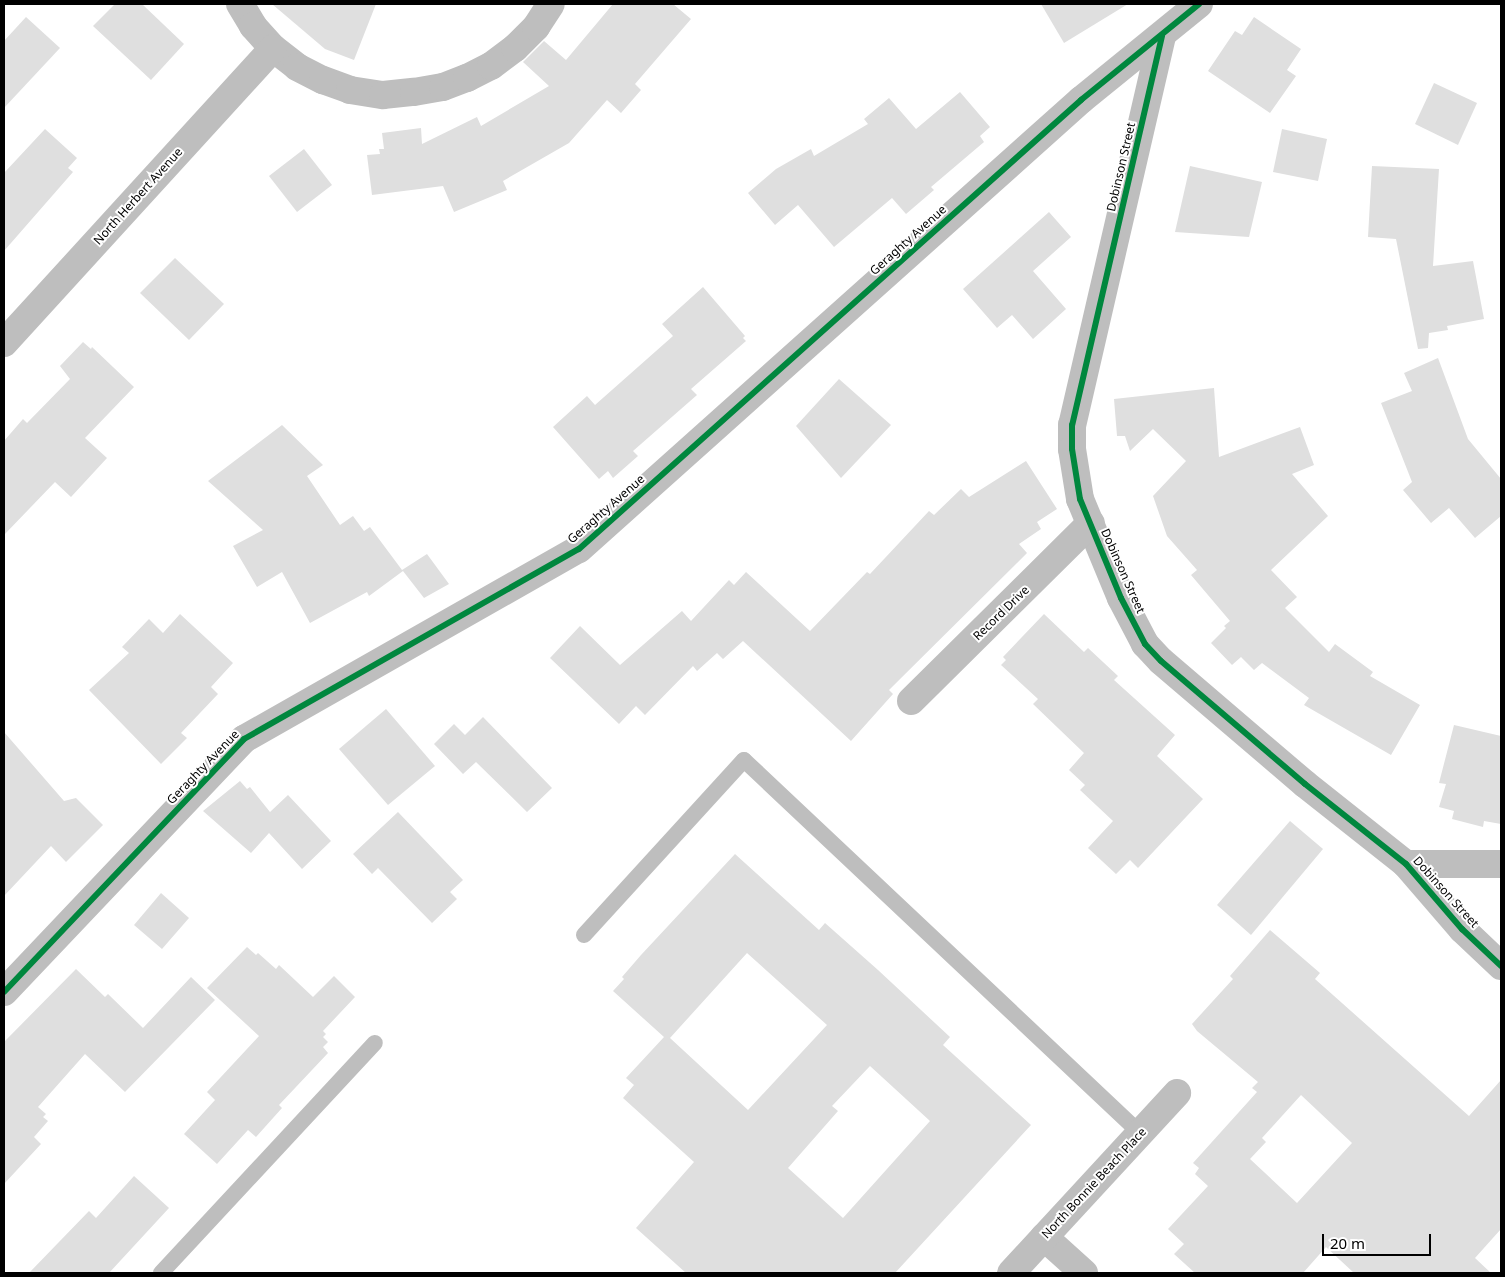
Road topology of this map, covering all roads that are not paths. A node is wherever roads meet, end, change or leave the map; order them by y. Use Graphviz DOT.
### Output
graph roads {
  1 [pos="240,4"];
  2 [pos="551,4"];
  3 [pos="1199,4"];
  4 [pos="1162,36"];
  5 [pos="273,48"];
  6 [pos="4,343"];
  7 [pos="1091,523"];
  8 [pos="911,701"];
  9 [pos="1406,864"];
  10 [pos="1501,864"];
  11 [pos="584,935"];
  12 [pos="1501,966"];
  13 [pos="4,992"];
  14 [pos="375,1043"];
  15 [pos="1177,1093"];
  16 [pos="1140,1133"];
  17 [pos="1044,1237"];
  18 [pos="161,1273"];
  19 [pos="1011,1273"];
  20 [pos="1084,1273"];
  1 -- 5 [label="street"];
  2 -- 5 [label="street"];
  3 -- 4 [label="street, Geraghty Avenue"];
  4 -- 7 [label="street, Dobinson Street"];
  4 -- 13 [label="street, Geraghty Avenue"];
  5 -- 6 [label="street, North Herbert Avenue"];
  7 -- 8 [label="street, Record Drive"];
  7 -- 9 [label="street, Dobinson Street"];
  9 -- 10 [label="street"];
  9 -- 12 [label="street, Dobinson Street"];
  11 -- 16 [label="lane"];
  14 -- 18 [label="lane"];
  15 -- 16 [label="street, North Bonnie Beach Place"];
  16 -- 17 [label="street, North Bonnie Beach Place"];
  17 -- 19 [label="street, North Bonnie Beach Place"];
  17 -- 20 [label="street"];
}
